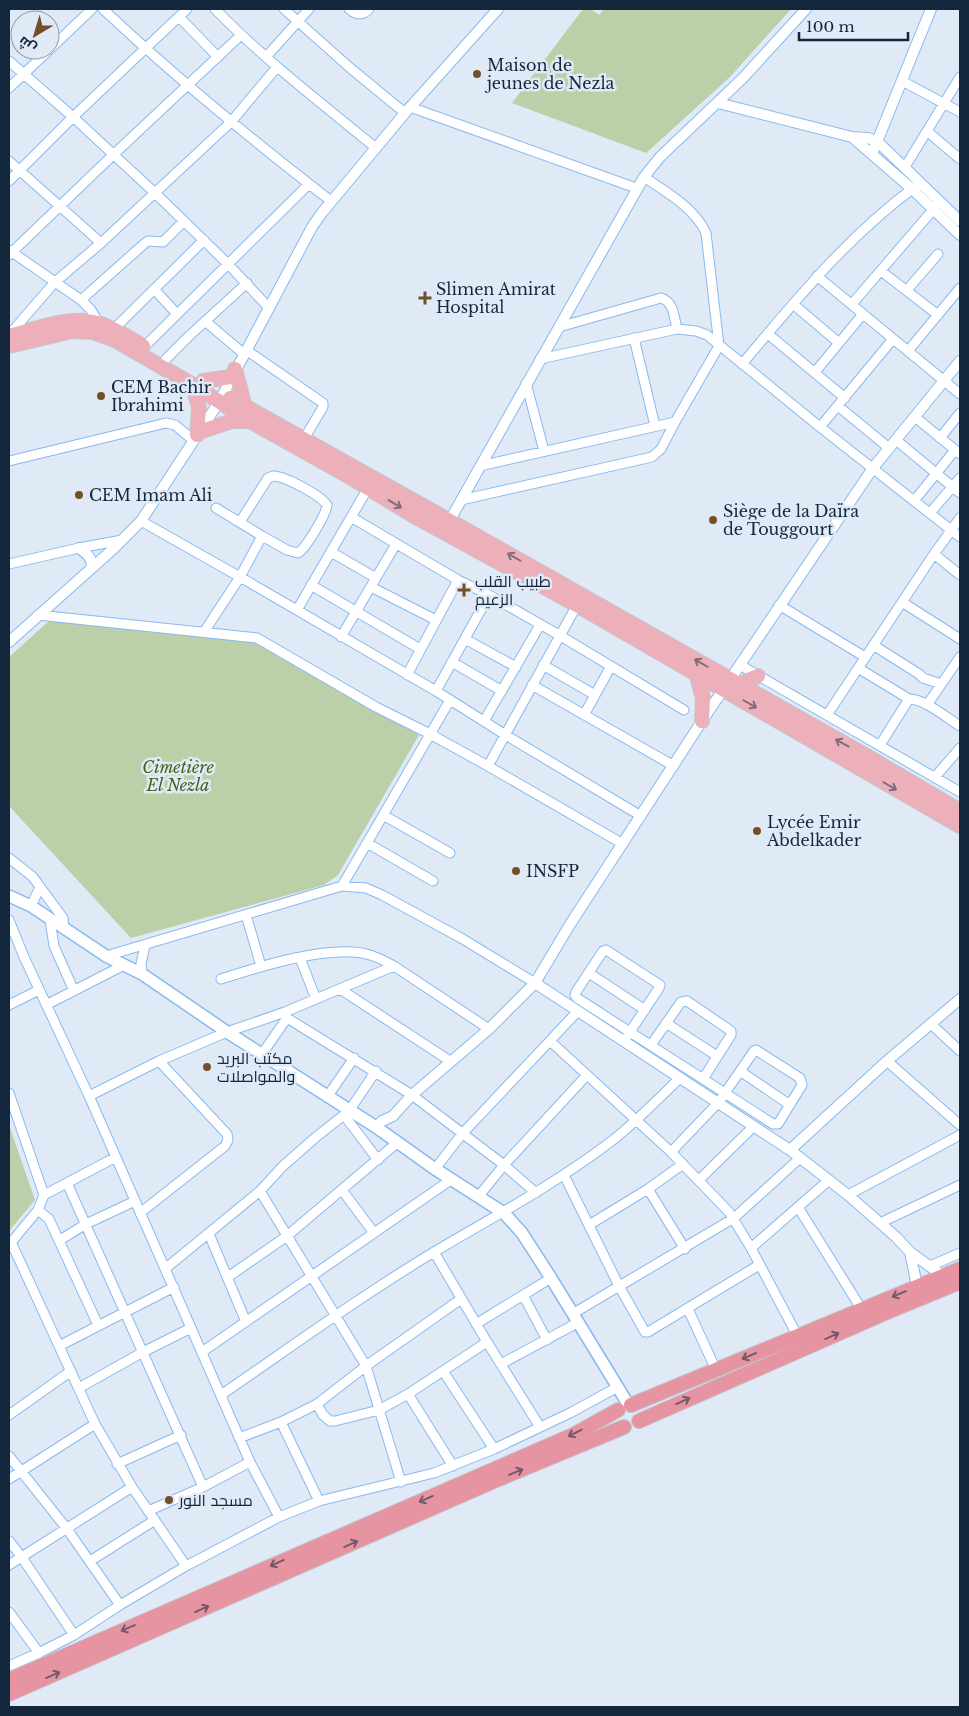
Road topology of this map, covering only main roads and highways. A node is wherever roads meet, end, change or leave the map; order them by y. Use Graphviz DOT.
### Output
graph roads {
  1 [pos="9,336"];
  2 [pos="9,346"];
  3 [pos="198,383"];
  4 [pos="221,398"];
  5 [pos="245,407"];
  6 [pos="250,421"];
  7 [pos="447,526"];
  8 [pos="696,673"];
  9 [pos="758,676"];
  10 [pos="727,685"];
  11 [pos="743,688"];
  12 [pos="702,721"];
  13 [pos="960,811"];
  14 [pos="960,826"];
  15 [pos="9,896"];
  16 [pos="960,1269"];
  17 [pos="960,1282"];
  18 [pos="624,1407"];
  19 [pos="639,1421"];
  20 [pos="624,1427"];
  21 [pos="491,1476"];
  22 [pos="9,1680"];
  23 [pos="9,1694"];
  1 -- 3 [label="main road"];
  2 -- 3 [label="main road"];
  3 -- 4 [label="main road"];
  3 -- 5 [label="main road"];
  3 -- 6 [label="main road"];
  4 -- 5 [label="main road"];
  4 -- 6 [label="main road"];
  5 -- 7 [label="main road"];
  6 -- 7 [label="main road, one-way"];
  7 -- 8 [label="main road"];
  10 -- 7 [label="main road, one-way"];
  8 -- 10 [label="main road"];
  8 -- 12 [label="main road"];
  9 -- 11 [label="main road"];
  10 -- 11 [label="main road"];
  10 -- 14 [label="main road, one-way"];
  13 -- 11 [label="main road, one-way"];
  15 -- 18 [label="main road"];
  16 -- 18 [label="highway, one-way"];
  19 -- 17 [label="highway, one-way"];
  18 -- 19 [label="highway"];
  18 -- 20 [label="highway"];
  18 -- 21 [label="highway, one-way"];
  19 -- 20 [label="highway"];
  21 -- 20 [label="highway, one-way"];
  21 -- 22 [label="highway, one-way"];
  23 -- 21 [label="highway, one-way"];
}
